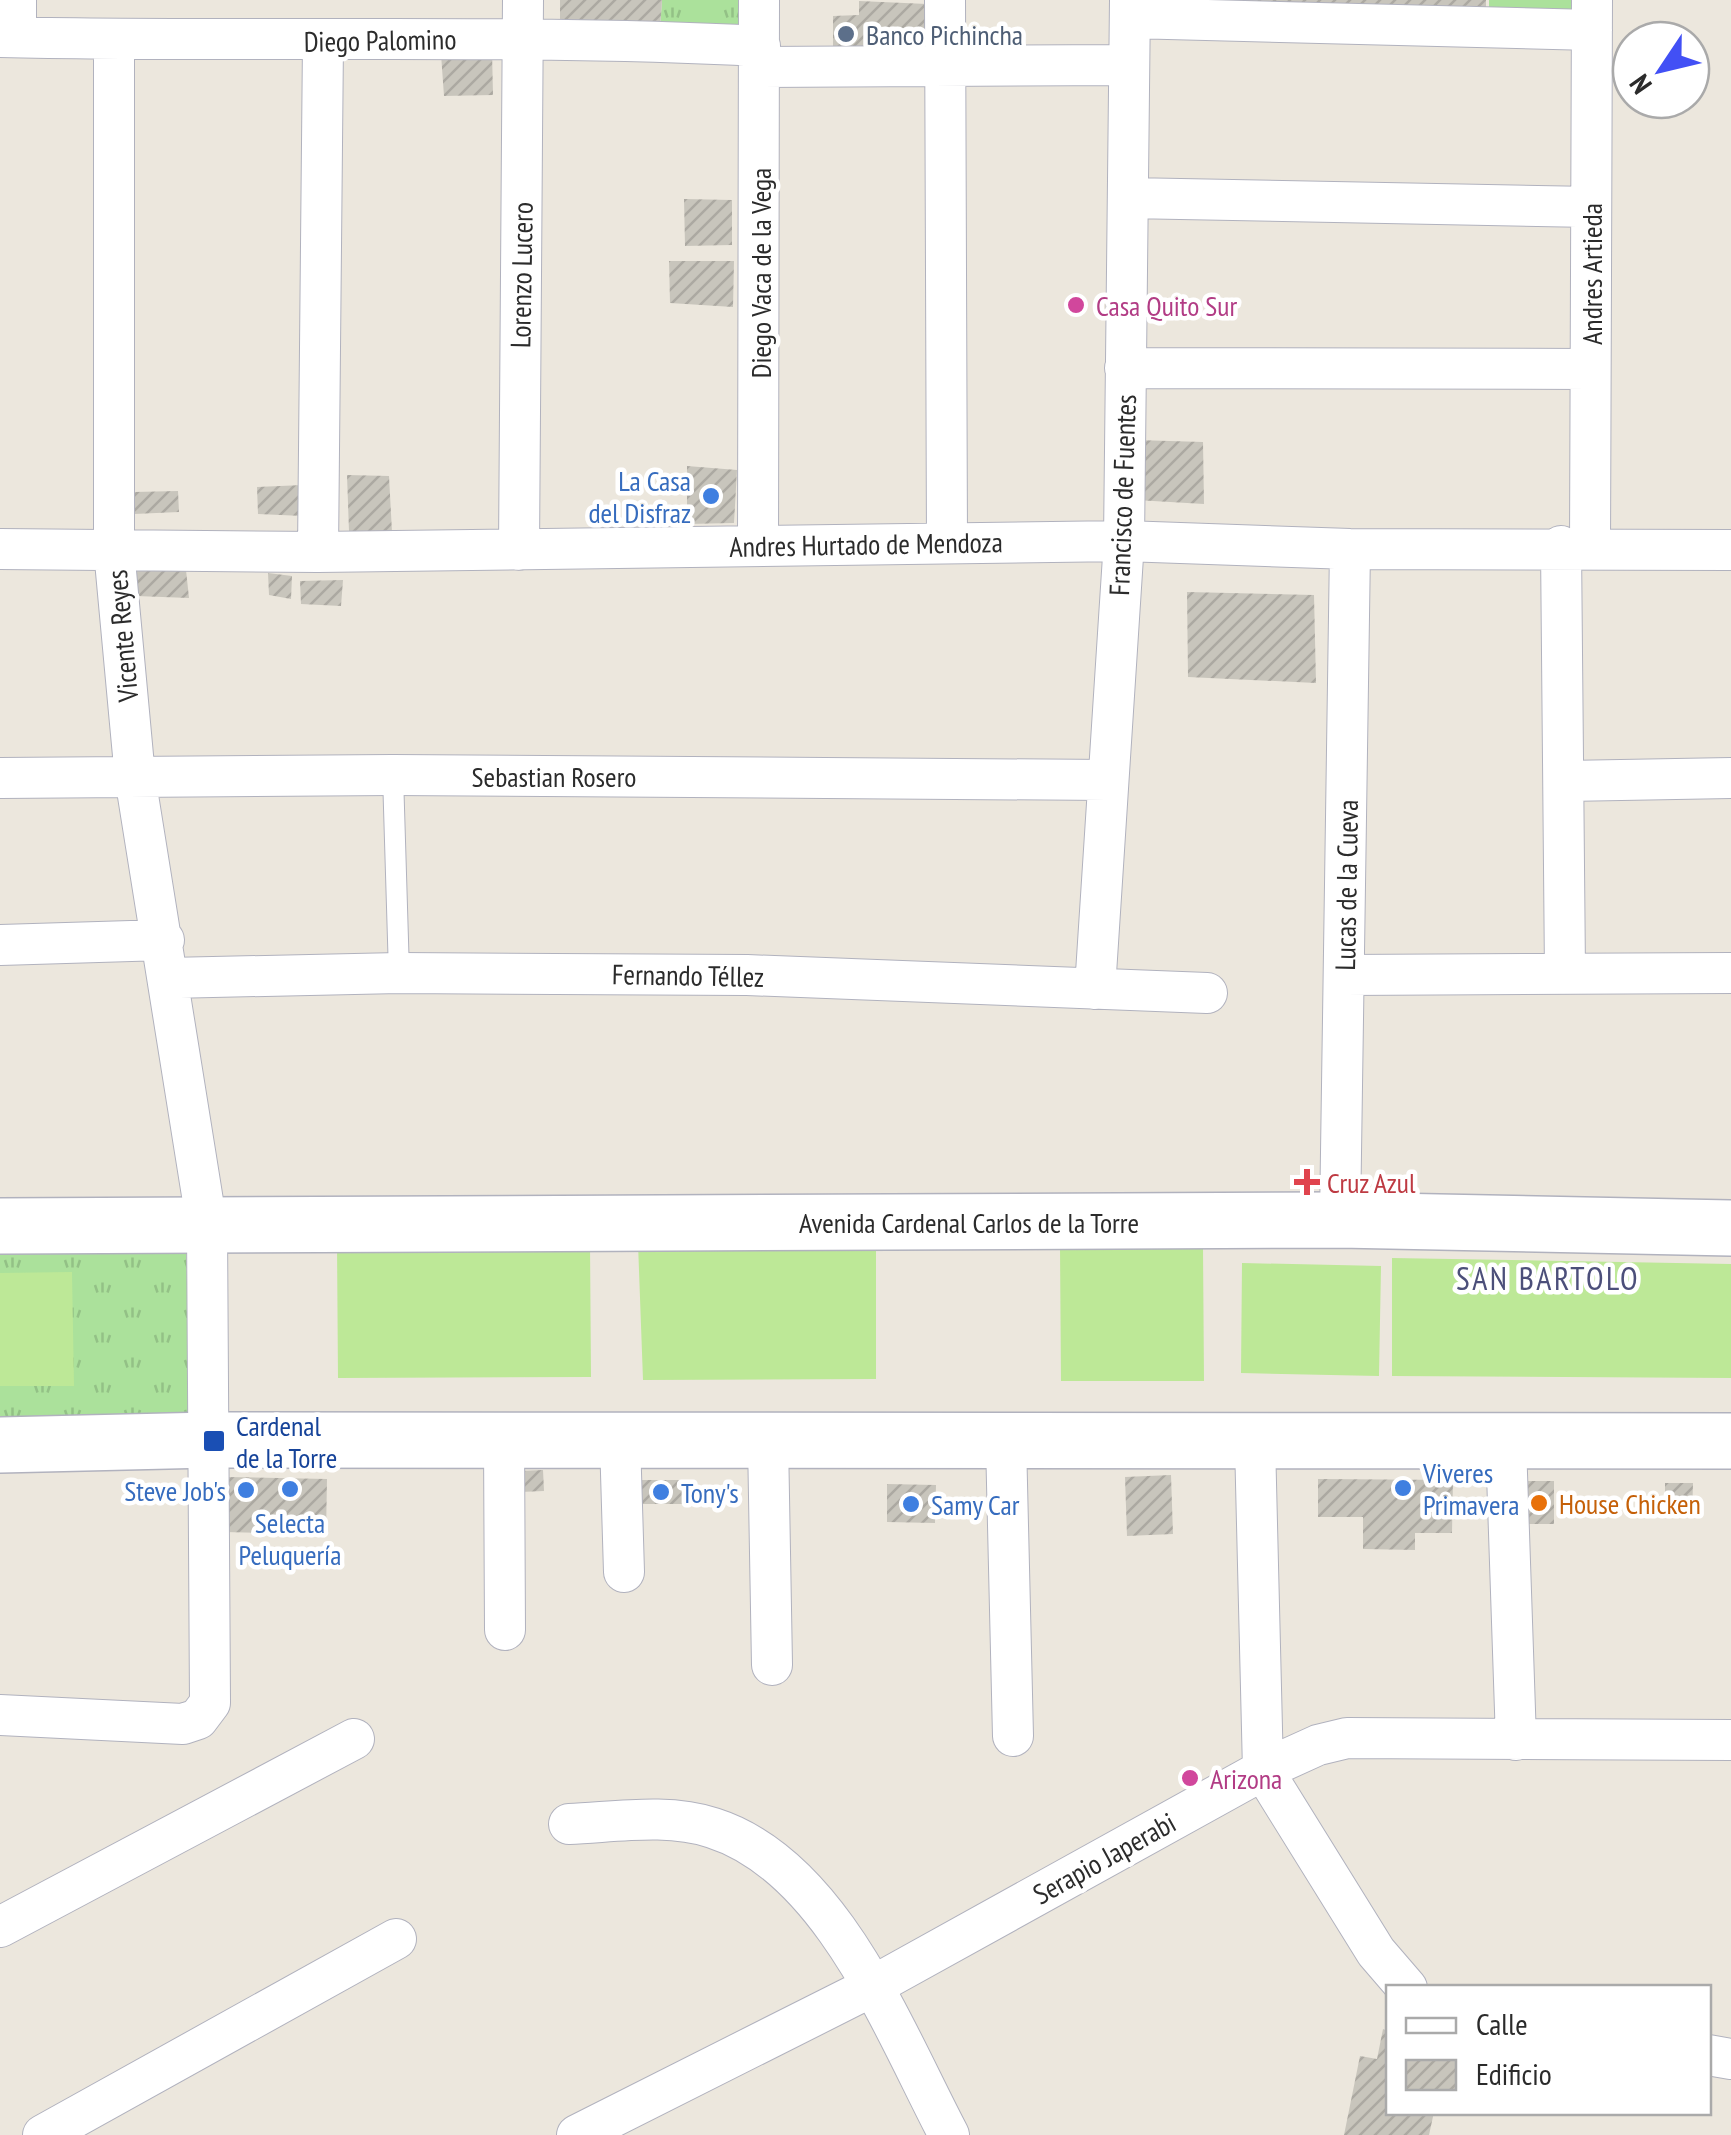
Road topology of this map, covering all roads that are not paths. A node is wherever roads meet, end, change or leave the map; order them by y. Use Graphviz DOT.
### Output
graph roads {
  1 [pos="760,0"];
  2 [pos="945,0"];
  3 [pos="1130,9"];
  4 [pos="1592,15"];
  5 [pos="524,18"];
  6 [pos="11,24"];
  7 [pos="114,40"];
  8 [pos="323,42"];
  9 [pos="760,56"];
  10 [pos="1129,64"];
  11 [pos="946,68"];
  12 [pos="1128,198"];
  13 [pos="1591,207"];
  14 [pos="1126,368"];
  15 [pos="1590,369"];
  16 [pos="1124,541"];
  17 [pos="947,543"];
  18 [pos="758,546"];
  19 [pos="1576,547"];
  20 [pos="0,549"];
  21 [pos="1350,549"];
  22 [pos="114,550"];
  23 [pos="519,550"];
  24 [pos="1731,550"];
  25 [pos="318,552"];
  26 [pos="393,775"];
  27 [pos="135,777"];
  28 [pos="0,778"];
  29 [pos="1731,778"];
  30 [pos="1107,780"];
  31 [pos="1566,781"];
  32 [pos="0,945"];
  33 [pos="167,959"];
  34 [pos="399,973"];
  35 [pos="1731,973"];
  36 [pos="1566,974"];
  37 [pos="1345,975"];
  38 [pos="1095,989"];
  39 [pos="1207,992"];
  40 [pos="1340,1220"];
  41 [pos="0,1226"];
  42 [pos="208,1226"];
  43 [pos="1731,1228"];
  44 [pos="210,1440"];
  45 [pos="504,1440"];
  46 [pos="620,1440"];
  47 [pos="768,1440"];
  48 [pos="1006,1441"];
  49 [pos="1731,1441"];
  50 [pos="1255,1442"];
  51 [pos="1506,1444"];
  52 [pos="0,1445"];
  53 [pos="624,1572"];
  54 [pos="505,1630"];
  55 [pos="772,1665"];
  56 [pos="0,1715"];
  57 [pos="1013,1736"];
  58 [pos="354,1740"];
  59 [pos="1516,1740"];
  60 [pos="1731,1740"];
  61 [pos="1263,1770"];
  62 [pos="569,1824"];
  63 [pos="0,1927"];
  64 [pos="396,1938"];
  65 [pos="1404,1985"];
  66 [pos="871,1987"];
  67 [pos="43,2135"];
  68 [pos="577,2135"];
  69 [pos="950,2135"];
  1 -- 9 [label="street, Diego Vaca de la Vega"];
  2 -- 11 [label="street"];
  3 -- 4 [label="street"];
  3 -- 10 [label="street, Francisco de Fuentes"];
  4 -- 13 [label="street, Andres Artieda"];
  5 -- 8 [label="street, Diego Palomino"];
  5 -- 9 [label="street, Diego Palomino"];
  5 -- 23 [label="street, Lorenzo Lucero"];
  6 -- 7 [label="street, Diego Palomino"];
  7 -- 8 [label="street, Diego Palomino"];
  7 -- 22 [label="street, Vicente Reyes"];
  8 -- 25 [label="street"];
  9 -- 11 [label="street, Diego Palomino"];
  9 -- 18 [label="street, Diego Vaca de la Vega"];
  10 -- 11 [label="street, Diego Palomino"];
  10 -- 12 [label="street, Francisco de Fuentes"];
  11 -- 17 [label="street"];
  12 -- 13 [label="street"];
  12 -- 14 [label="street, Francisco de Fuentes"];
  13 -- 15 [label="street, Andres Artieda"];
  14 -- 15 [label="street"];
  14 -- 16 [label="street, Francisco de Fuentes"];
  15 -- 19 [label="street, Andres Artieda"];
  16 -- 17 [label="street, Andres Hurtado de Mendoza"];
  16 -- 21 [label="street, Andres Hurtado de Mendoza"];
  16 -- 30 [label="street, Francisco de Fuentes"];
  17 -- 18 [label="street, Andres Hurtado de Mendoza"];
  18 -- 23 [label="street, Andres Hurtado de Mendoza"];
  19 -- 21 [label="street, Andres Hurtado de Mendoza"];
  19 -- 24 [label="street, Andres Hurtado de Mendoza"];
  19 -- 31 [label="street, Andres Artieda"];
  20 -- 22 [label="street, Andres Hurtado de Mendoza"];
  21 -- 37 [label="street, Lucas de la Cueva"];
  22 -- 25 [label="street, Andres Hurtado de Mendoza"];
  22 -- 27 [label="street, Vicente Reyes"];
  23 -- 25 [label="street, Andres Hurtado de Mendoza"];
  26 -- 27 [label="street, Sebastian Rosero"];
  26 -- 30 [label="street, Sebastian Rosero"];
  26 -- 34 [label="lane"];
  27 -- 28 [label="street, Sebastian Rosero"];
  27 -- 33 [label="street, Vicente Reyes"];
  29 -- 31 [label="street"];
  30 -- 38 [label="street, Francisco de Fuentes"];
  31 -- 36 [label="street, Andres Artieda"];
  32 -- 33 [label="street, Fernando Téllez"];
  33 -- 34 [label="street, Fernando Téllez"];
  33 -- 42 [label="street, Vicente Reyes"];
  34 -- 38 [label="street, Fernando Téllez"];
  35 -- 36 [label="street"];
  36 -- 37 [label="street"];
  37 -- 40 [label="street, Lucas de la Cueva"];
  38 -- 39 [label="street, Fernando Téllez"];
  40 -- 42 [label="street, Avenida Cardenal Carlos de la Torre"];
  40 -- 43 [label="street, Avenida Cardenal Carlos de la Torre"];
  41 -- 42 [label="street, Avenida Cardenal Carlos de la Torre"];
  42 -- 44 [label="street"];
  44 -- 45 [label="street"];
  44 -- 52 [label="street"];
  44 -- 56 [label="street"];
  45 -- 46 [label="street"];
  45 -- 54 [label="street"];
  46 -- 47 [label="street"];
  46 -- 53 [label="street"];
  47 -- 48 [label="street"];
  47 -- 55 [label="street"];
  48 -- 50 [label="street"];
  48 -- 57 [label="street"];
  49 -- 51 [label="street"];
  50 -- 51 [label="street"];
  50 -- 61 [label="street"];
  51 -- 59 [label="street"];
  58 -- 63 [label="street"];
  59 -- 60 [label="street, Serapio Japerabi"];
  59 -- 61 [label="street, Serapio Japerabi"];
  61 -- 65 [label="street"];
  61 -- 66 [label="street, Serapio Japerabi"];
  62 -- 66 [label="street"];
  64 -- 67 [label="street"];
  66 -- 68 [label="street, Serapio Japerabi"];
  66 -- 69 [label="street"];
}
